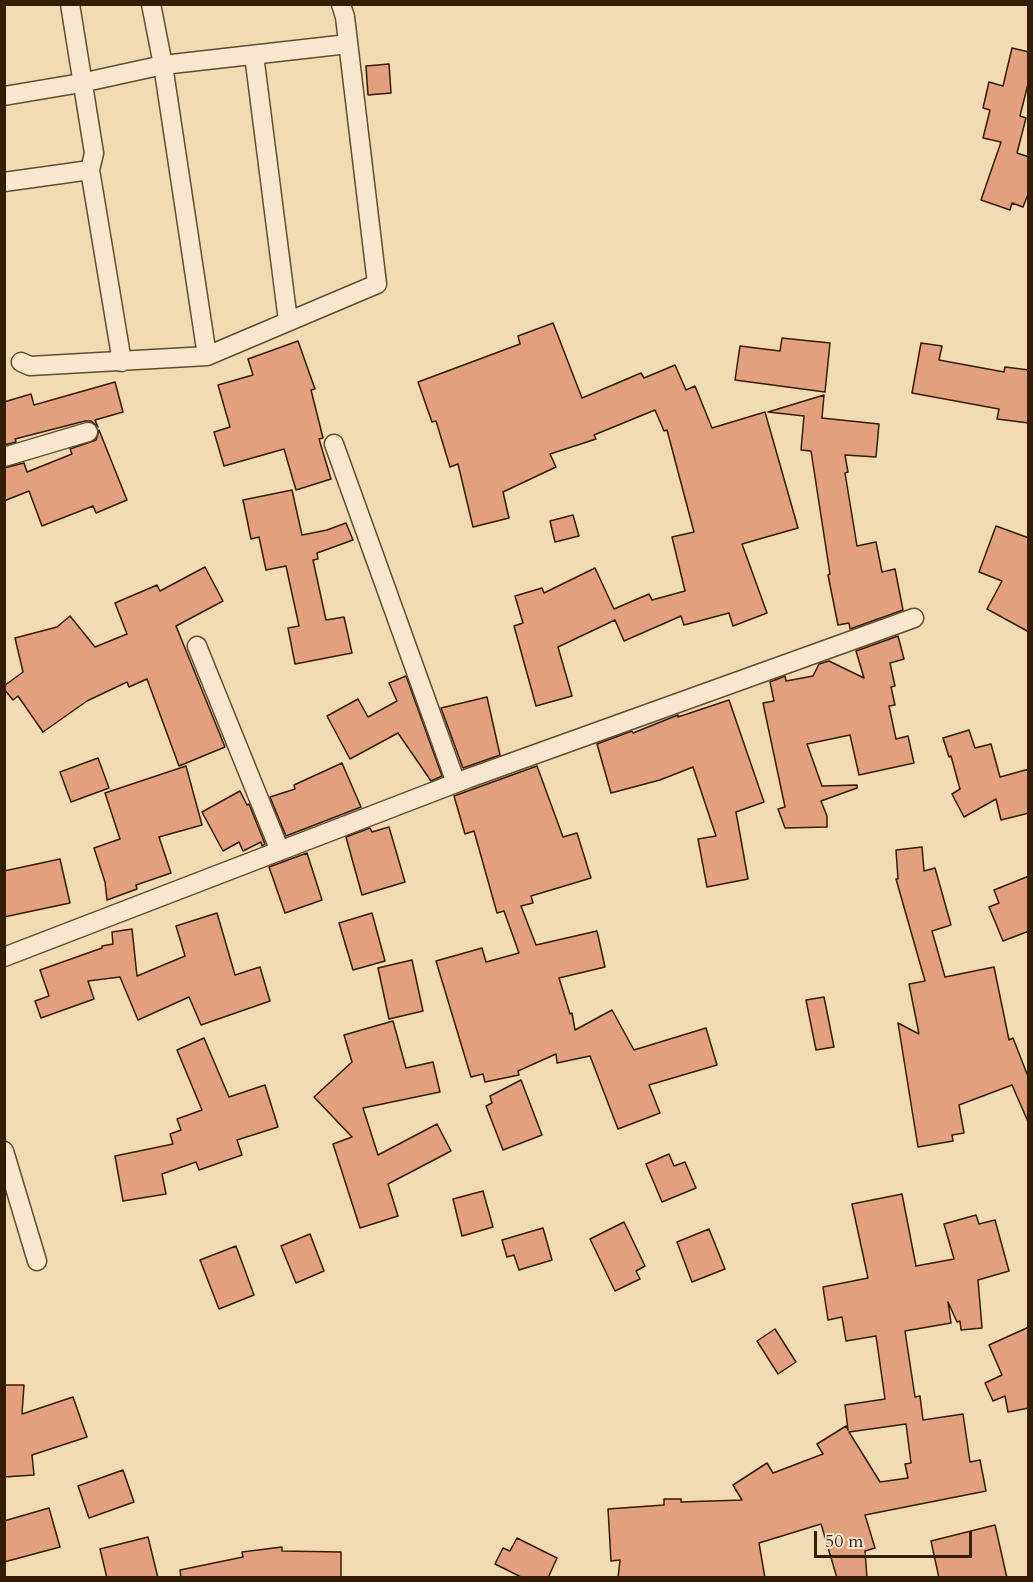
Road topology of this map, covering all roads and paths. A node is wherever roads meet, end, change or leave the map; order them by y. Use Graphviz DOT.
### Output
graph roads {
  1 [pos="70,4"];
  2 [pos="152,4"];
  3 [pos="341,4"];
  4 [pos="348,44"];
  5 [pos="254,54"];
  6 [pos="163,65"];
  7 [pos="81,83"];
  8 [pos="4,96"];
  9 [pos="90,170"];
  10 [pos="4,182"];
  11 [pos="288,321"];
  12 [pos="207,356"];
  13 [pos="21,362"];
  14 [pos="122,362"];
  15 [pos="88,432"];
  16 [pos="334,444"];
  17 [pos="4,457"];
  18 [pos="914,618"];
  19 [pos="196,646"];
  20 [pos="456,783"];
  21 [pos="280,851"];
  22 [pos="4,957"];
  23 [pos="4,1151"];
  24 [pos="37,1261"];
  1 -- 7 [label="street"];
  2 -- 6 [label="street"];
  3 -- 4 [label="street"];
  4 -- 5 [label="street"];
  4 -- 11 [label="street"];
  5 -- 6 [label="street"];
  5 -- 11 [label="street"];
  6 -- 7 [label="street"];
  6 -- 12 [label="street"];
  7 -- 8 [label="street"];
  7 -- 9 [label="street"];
  9 -- 10 [label="street"];
  9 -- 14 [label="street"];
  11 -- 12 [label="street"];
  12 -- 14 [label="street"];
  13 -- 14 [label="street"];
  15 -- 17 [label="street"];
  16 -- 20 [label="street"];
  18 -- 20 [label="street"];
  19 -- 21 [label="street"];
  20 -- 21 [label="street"];
  21 -- 22 [label="street"];
  23 -- 24 [label="street"];
}
